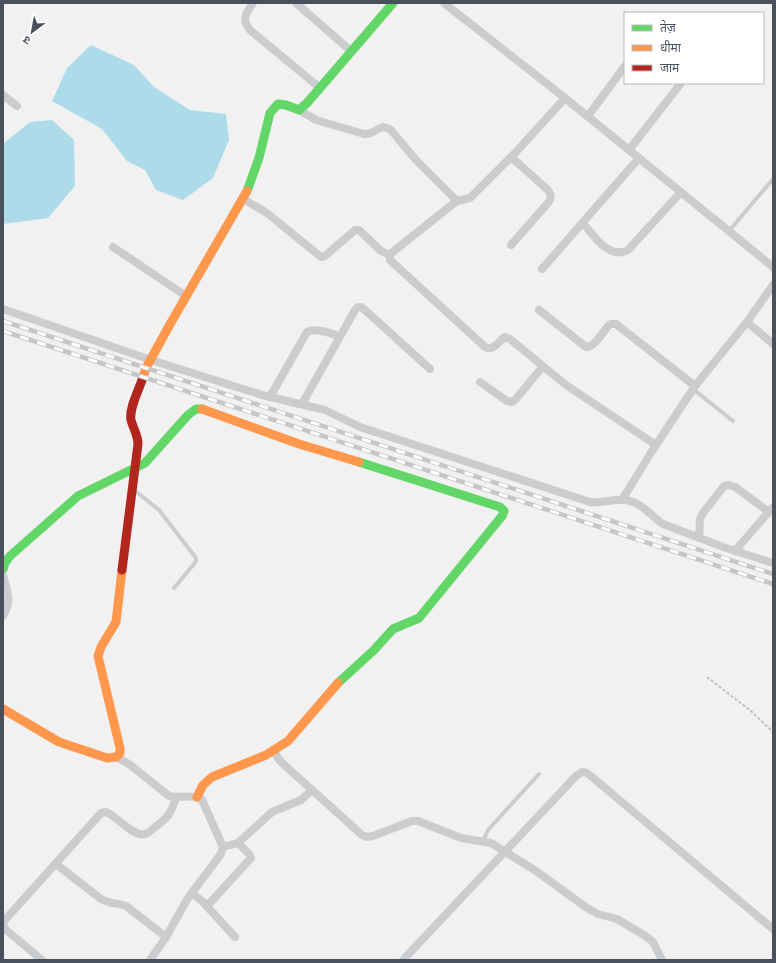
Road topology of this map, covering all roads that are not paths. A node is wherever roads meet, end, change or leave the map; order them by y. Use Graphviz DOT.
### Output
graph roads {
  1 [pos="253,3"];
  2 [pos="296,3"];
  3 [pos="394,3"];
  4 [pos="444,3"];
  5 [pos="351,51"];
  6 [pos="624,67"];
  7 [pos="680,84"];
  8 [pos="320,88"];
  9 [pos="3,95"];
  10 [pos="564,98"];
  11 [pos="17,106"];
  12 [pos="299,110"];
  13 [pos="588,116"];
  14 [pos="630,150"];
  15 [pos="511,157"];
  16 [pos="639,158"];
  17 [pos="773,180"];
  18 [pos="681,192"];
  19 [pos="244,198"];
  20 [pos="457,201"];
  21 [pos="583,223"];
  22 [pos="729,231"];
  23 [pos="511,245"];
  24 [pos="113,247"];
  25 [pos="390,255"];
  26 [pos="773,266"];
  27 [pos="542,268"];
  28 [pos="773,285"];
  29 [pos="186,296"];
  30 [pos="3,309"];
  31 [pos="539,310"];
  32 [pos="747,322"];
  33 [pos="340,336"];
  34 [pos="773,344"];
  35 [pos="151,360"];
  36 [pos="543,366"];
  37 [pos="430,369"];
  38 [pos="480,382"];
  39 [pos="694,387"];
  40 [pos="270,397"];
  41 [pos="302,404"];
  42 [pos="733,422"];
  43 [pos="656,445"];
  44 [pos="135,468"];
  45 [pos="132,488"];
  46 [pos="622,500"];
  47 [pos="771,510"];
  48 [pos="699,538"];
  49 [pos="735,551"];
  50 [pos="773,563"];
  51 [pos="3,569"];
  52 [pos="3,576"];
  53 [pos="174,588"];
  54 [pos="3,616"];
  55 [pos="3,709"];
  56 [pos="273,750"];
  57 [pos="116,757"];
  58 [pos="539,774"];
  59 [pos="312,790"];
  60 [pos="196,797"];
  61 [pos="176,798"];
  62 [pos="484,842"];
  63 [pos="238,843"];
  64 [pos="223,847"];
  65 [pos="506,852"];
  66 [pos="56,864"];
  67 [pos="192,893"];
  68 [pos="207,906"];
  69 [pos="773,929"];
  70 [pos="235,936"];
  71 [pos="166,937"];
  72 [pos="42,960"];
  73 [pos="150,960"];
  74 [pos="403,960"];
  75 [pos="662,960"];
  1 -- 8 [label="street"];
  2 -- 5 [label="street"];
  3 -- 5 [label="street"];
  4 -- 10 [label="street"];
  5 -- 8 [label="street"];
  6 -- 13 [label="street"];
  7 -- 14 [label="street"];
  8 -- 12 [label="street"];
  9 -- 11 [label="street"];
  10 -- 13 [label="street"];
  10 -- 15 [label="street"];
  12 -- 19 [label="street"];
  12 -- 20 [label="street"];
  13 -- 14 [label="street"];
  14 -- 16 [label="street"];
  15 -- 20 [label="street"];
  15 -- 23 [label="street"];
  16 -- 18 [label="street"];
  16 -- 21 [label="street"];
  17 -- 22 [label="lane"];
  18 -- 21 [label="street"];
  18 -- 22 [label="street"];
  19 -- 25 [label="street"];
  19 -- 29 [label="street"];
  20 -- 25 [label="street"];
  21 -- 27 [label="street"];
  22 -- 26 [label="street"];
  24 -- 29 [label="street"];
  25 -- 36 [label="street"];
  28 -- 32 [label="street"];
  29 -- 35 [label="street"];
  30 -- 35 [label="street"];
  31 -- 39 [label="street"];
  32 -- 34 [label="street"];
  32 -- 39 [label="street"];
  33 -- 37 [label="street"];
  33 -- 40 [label="street"];
  33 -- 41 [label="street"];
  35 -- 40 [label="street"];
  35 -- 44 [label="street"];
  36 -- 38 [label="street"];
  36 -- 43 [label="street"];
  39 -- 42 [label="lane"];
  39 -- 43 [label="street"];
  40 -- 41 [label="street"];
  41 -- 46 [label="street"];
  43 -- 46 [label="street"];
  44 -- 45 [label="street"];
  44 -- 51 [label="street"];
  44 -- 56 [label="street"];
  45 -- 53 [label="lane"];
  45 -- 57 [label="street"];
  46 -- 48 [label="street"];
  47 -- 48 [label="street"];
  47 -- 49 [label="street"];
  48 -- 49 [label="street"];
  49 -- 50 [label="street"];
  52 -- 54 [label="street"];
  55 -- 57 [label="street"];
  56 -- 59 [label="street"];
  56 -- 60 [label="street"];
  57 -- 61 [label="street"];
  58 -- 62 [label="lane"];
  59 -- 62 [label="street"];
  59 -- 63 [label="street"];
  60 -- 61 [label="street"];
  60 -- 64 [label="street"];
  61 -- 66 [label="street"];
  62 -- 65 [label="street"];
  63 -- 64 [label="street"];
  63 -- 68 [label="street"];
  64 -- 67 [label="street"];
  65 -- 69 [label="street"];
  65 -- 74 [label="street"];
  65 -- 75 [label="street"];
  66 -- 71 [label="street"];
  66 -- 72 [label="street"];
  67 -- 68 [label="street"];
  67 -- 71 [label="street"];
  68 -- 70 [label="street"];
  71 -- 73 [label="street"];
}
